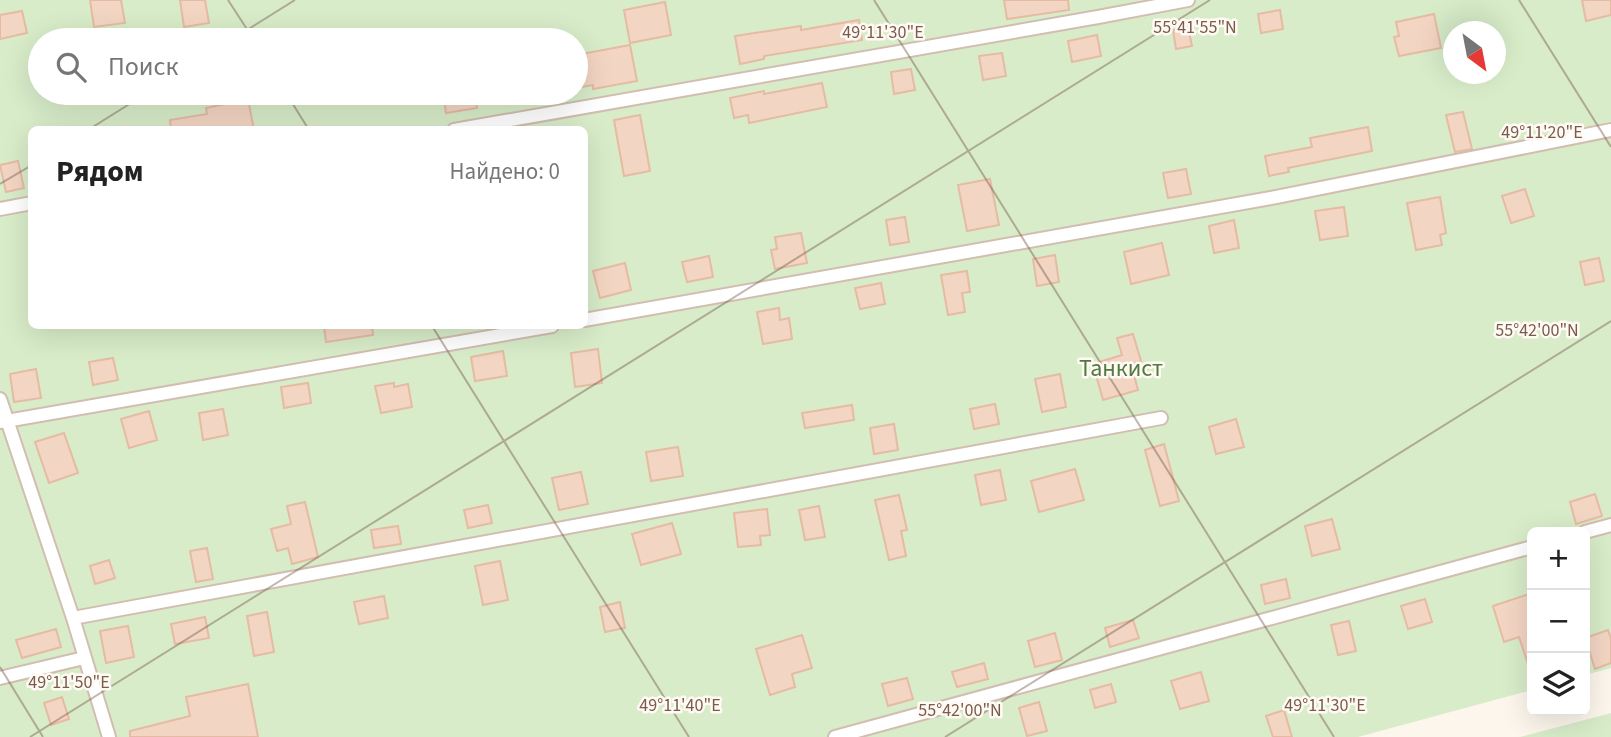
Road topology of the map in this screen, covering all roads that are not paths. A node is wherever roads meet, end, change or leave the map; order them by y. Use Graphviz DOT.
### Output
graph roads {
  1 [pos="1188,0"];
  2 [pos="477,126"];
  3 [pos="1611,130"];
  4 [pos="28,204"];
  5 [pos="0,209"];
  6 [pos="588,319"];
  7 [pos="535,329"];
  8 [pos="0,398"];
  9 [pos="1161,418"];
  10 [pos="4,421"];
  11 [pos="1611,525"];
  12 [pos="1590,531"];
  13 [pos="1527,548"];
  14 [pos="74,618"];
  15 [pos="85,658"];
  16 [pos="0,678"];
  17 [pos="109,737"];
  18 [pos="835,737"];
  1 -- 2 [label="lane"];
  3 -- 6 [label="lane"];
  4 -- 5 [label="lane"];
  7 -- 10 [label="lane"];
  8 -- 10 [label="lane"];
  9 -- 14 [label="lane"];
  10 -- 14 [label="lane"];
  11 -- 12 [label="lane"];
  13 -- 18 [label="lane"];
  14 -- 15 [label="lane"];
  15 -- 16 [label="lane"];
  15 -- 17 [label="lane"];
}
